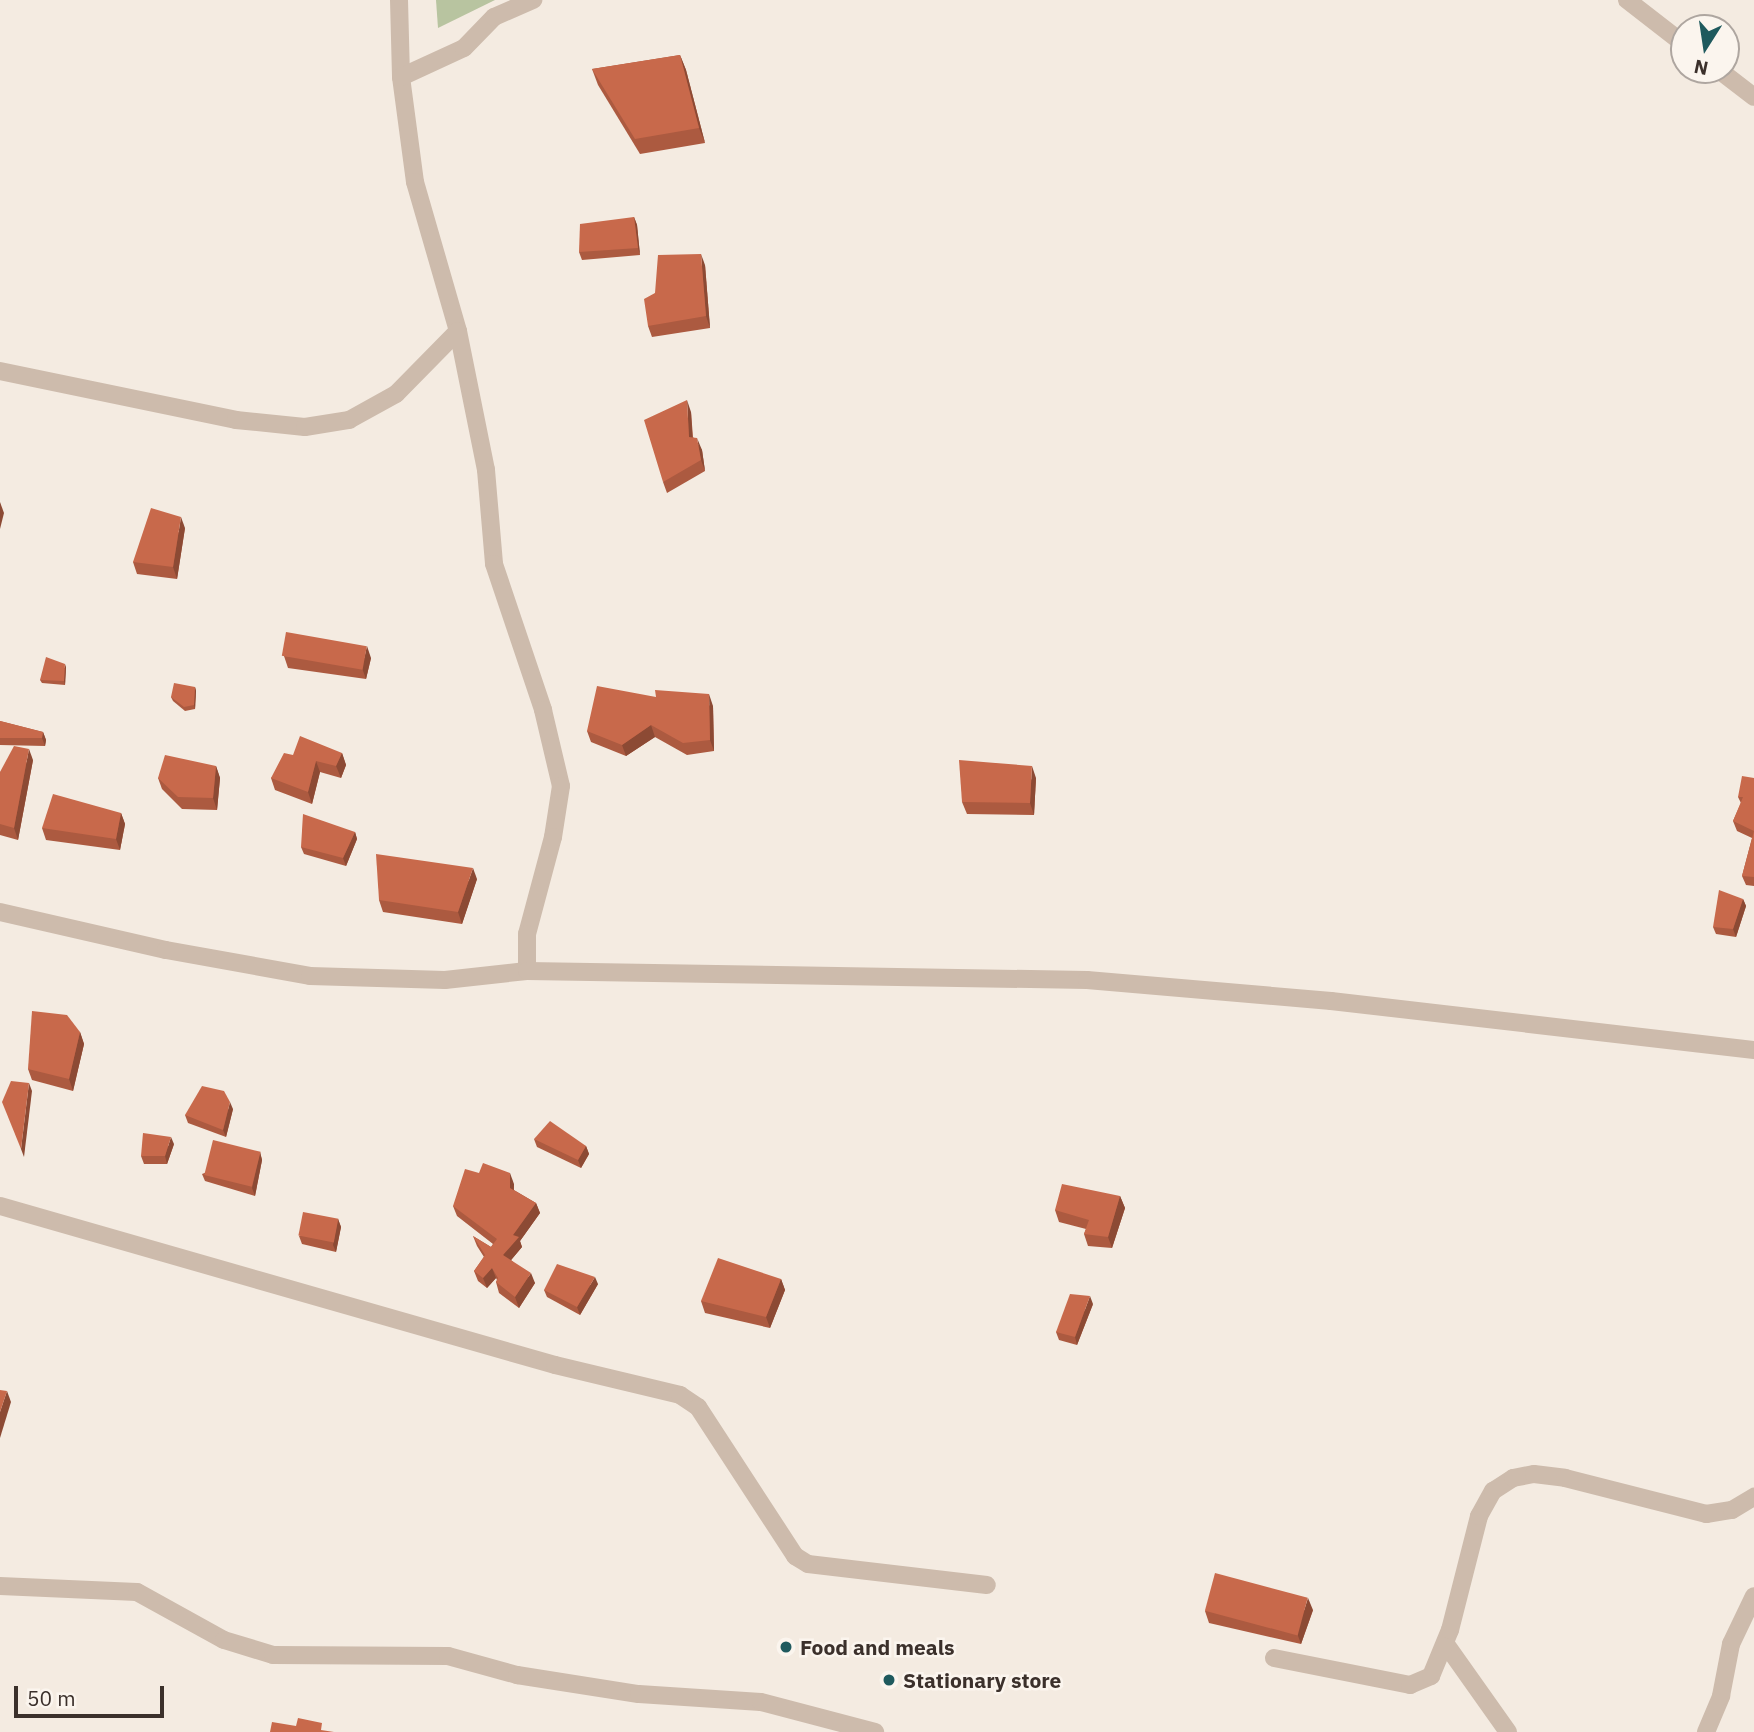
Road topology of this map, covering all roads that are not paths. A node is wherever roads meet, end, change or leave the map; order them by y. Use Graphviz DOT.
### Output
graph roads {
  1 [pos="399,0"];
  2 [pos="533,0"];
  3 [pos="1627,0"];
  4 [pos="1670,33"];
  5 [pos="401,77"];
  6 [pos="1737,84"];
  7 [pos="1754,97"];
  8 [pos="458,331"];
  9 [pos="0,371"];
  10 [pos="0,912"];
  11 [pos="527,971"];
  12 [pos="1754,1050"];
  13 [pos="0,1206"];
  14 [pos="1754,1497"];
  15 [pos="987,1586"];
  16 [pos="0,1587"];
  17 [pos="1754,1596"];
  18 [pos="1445,1643"];
  19 [pos="1273,1658"];
  20 [pos="875,1732"];
  21 [pos="1508,1732"];
  22 [pos="1706,1732"];
  1 -- 5 [label="street"];
  2 -- 5 [label="street"];
  3 -- 4 [label="street"];
  5 -- 8 [label="street"];
  6 -- 7 [label="street"];
  8 -- 9 [label="street"];
  8 -- 11 [label="street"];
  10 -- 11 [label="street"];
  11 -- 12 [label="street"];
  13 -- 15 [label="street"];
  14 -- 18 [label="street"];
  16 -- 20 [label="street"];
  17 -- 22 [label="street"];
  18 -- 19 [label="street"];
  18 -- 21 [label="street"];
}
